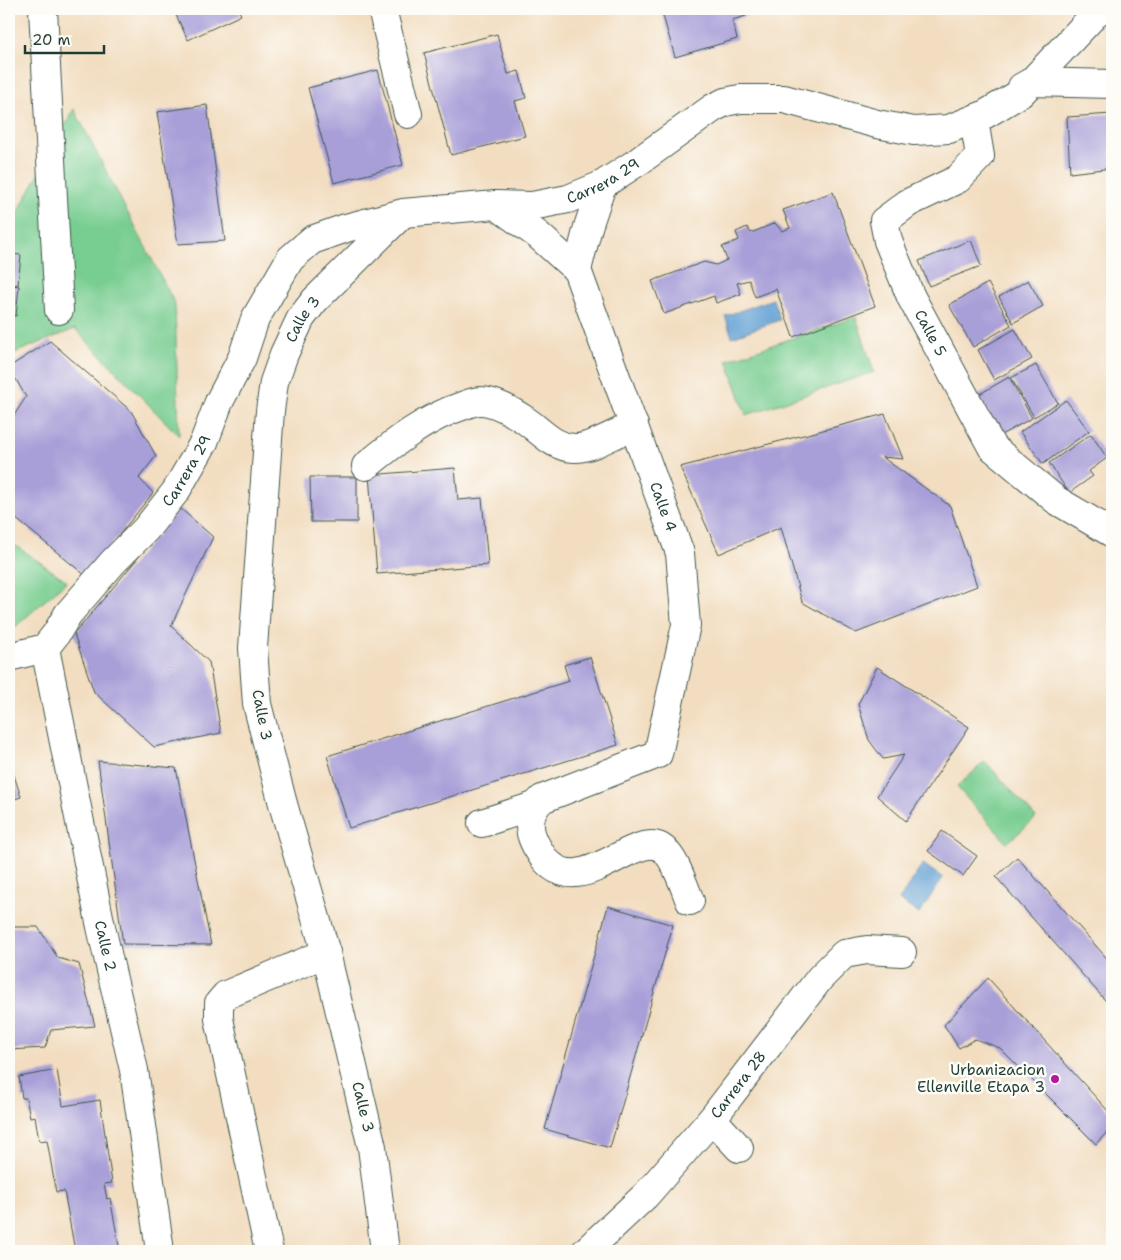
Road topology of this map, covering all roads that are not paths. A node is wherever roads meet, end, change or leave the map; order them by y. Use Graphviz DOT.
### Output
graph roads {
  1 [pos="43,9"];
  2 [pos="382,9"];
  3 [pos="1100,9"];
  4 [pos="1031,82"];
  5 [pos="1112,84"];
  6 [pos="408,114"];
  7 [pos="970,121"];
  8 [pos="877,124"];
  9 [pos="602,185"];
  10 [pos="496,205"];
  11 [pos="403,213"];
  12 [pos="312,240"];
  13 [pos="577,270"];
  14 [pos="336,280"];
  15 [pos="59,310"];
  16 [pos="634,425"];
  17 [pos="366,466"];
  18 [pos="1112,533"];
  19 [pos="45,648"];
  20 [pos="9,658"];
  21 [pos="534,806"];
  22 [pos="482,823"];
  23 [pos="690,901"];
  24 [pos="902,952"];
  25 [pos="326,953"];
  26 [pos="712,1119"];
  27 [pos="739,1148"];
  28 [pos="159,1244"];
  29 [pos="269,1251"];
  30 [pos="385,1251"];
  31 [pos="586,1251"];
  1 -- 15 [label="street"];
  2 -- 6 [label="street"];
  3 -- 4 [label="street, Carrera 29"];
  4 -- 5 [label="street"];
  4 -- 7 [label="street, Carrera 29"];
  4 -- 8 [label="street, Carrera 29"];
  7 -- 8 [label="street, Carrera 29"];
  7 -- 18 [label="street, Calle 5"];
  8 -- 9 [label="street, Carrera 29"];
  9 -- 10 [label="street, Carrera 29"];
  9 -- 13 [label="street"];
  10 -- 11 [label="street, Carrera 29"];
  10 -- 13 [label="street, Calle 4"];
  11 -- 12 [label="street, Carrera 29"];
  11 -- 14 [label="street, Calle 3"];
  12 -- 14 [label="street"];
  12 -- 19 [label="street, Carrera 29"];
  13 -- 16 [label="street, Calle 4"];
  14 -- 25 [label="street, Calle 3"];
  16 -- 17 [label="street"];
  16 -- 21 [label="street, Calle 4"];
  19 -- 20 [label="street"];
  19 -- 28 [label="street, Calle 2"];
  21 -- 22 [label="street"];
  21 -- 23 [label="street"];
  24 -- 26 [label="street, Carrera 28"];
  25 -- 29 [label="street"];
  25 -- 30 [label="street, Calle 3"];
  26 -- 27 [label="street"];
  26 -- 31 [label="street, Carrera 28"];
}
